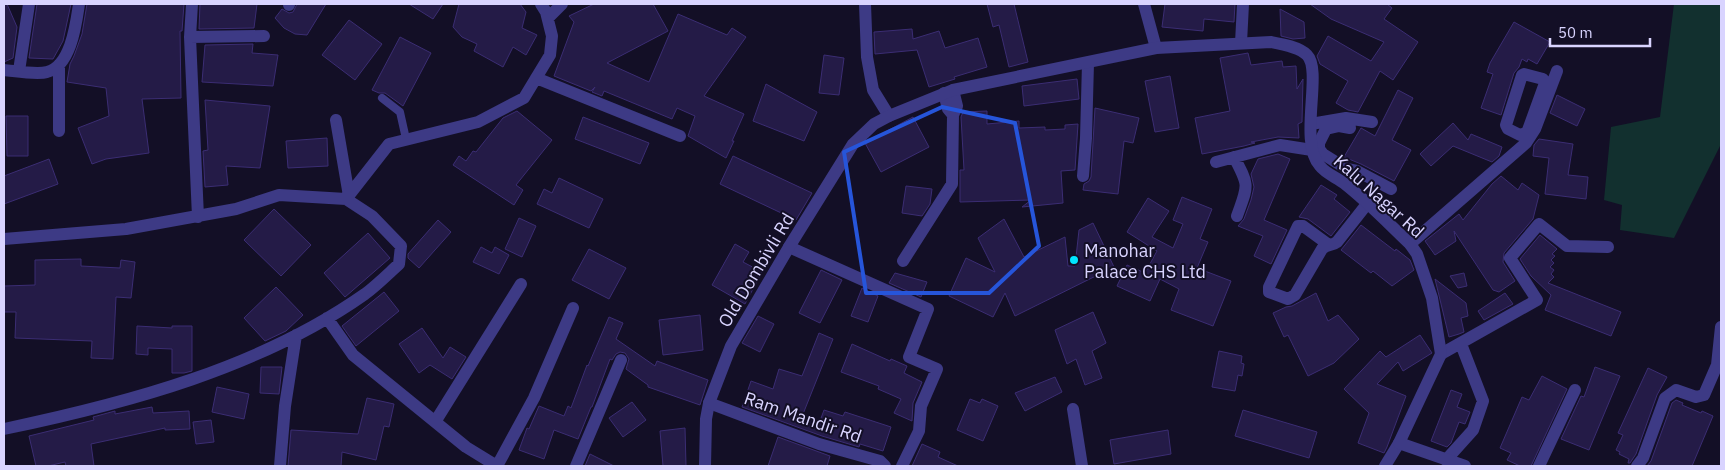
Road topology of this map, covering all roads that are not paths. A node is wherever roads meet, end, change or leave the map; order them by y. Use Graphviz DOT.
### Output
graph roads {
  1 [pos="29,4"];
  2 [pos="79,4"];
  3 [pos="192,4"];
  4 [pos="541,4"];
  5 [pos="562,4"];
  6 [pos="865,4"];
  7 [pos="1144,4"];
  8 [pos="1243,4"];
  9 [pos="548,18"];
  10 [pos="264,36"];
  11 [pos="190,37"];
  12 [pos="1241,43"];
  13 [pos="1156,48"];
  14 [pos="1088,63"];
  15 [pos="59,66"];
  16 [pos="4,70"];
  17 [pos="19,71"];
  18 [pos="1557,71"];
  19 [pos="536,78"];
  20 [pos="1547,87"];
  21 [pos="948,92"];
  22 [pos="382,98"];
  23 [pos="888,116"];
  24 [pos="336,120"];
  25 [pos="1372,122"];
  26 [pos="1311,124"];
  27 [pos="1350,128"];
  28 [pos="59,131"];
  29 [pos="680,136"];
  30 [pos="406,139"];
  31 [pos="1312,150"];
  32 [pos="1234,157"];
  33 [pos="1216,162"];
  34 [pos="1356,168"];
  35 [pos="1082,176"];
  36 [pos="1345,184"];
  37 [pos="1392,189"];
  38 [pos="348,198"];
  39 [pos="1367,204"];
  40 [pos="1237,216"];
  41 [pos="198,217"];
  42 [pos="4,239"];
  43 [pos="1410,244"];
  44 [pos="1329,245"];
  45 [pos="789,246"];
  46 [pos="1608,247"];
  47 [pos="903,261"];
  48 [pos="521,284"];
  49 [pos="573,308"];
  50 [pos="327,318"];
  51 [pos="1721,327"];
  52 [pos="296,335"];
  53 [pos="1461,344"];
  54 [pos="1441,354"];
  55 [pos="621,360"];
  56 [pos="1575,390"];
  57 [pos="709,403"];
  58 [pos="1073,409"];
  59 [pos="435,422"];
  60 [pos="4,429"];
  61 [pos="1399,443"];
  62 [pos="1446,460"];
  63 [pos="280,466"];
  64 [pos="576,466"];
  65 [pos="705,466"];
  66 [pos="885,466"];
  67 [pos="902,466"];
  68 [pos="1082,466"];
  69 [pos="1384,466"];
  70 [pos="1465,466"];
  71 [pos="1539,466"];
  72 [pos="1637,466"];
  1 -- 17 [label="street"];
  2 -- 15 [label="street"];
  3 -- 11 [label="street"];
  4 -- 9 [label="street"];
  5 -- 9 [label="street"];
  6 -- 23 [label="street"];
  7 -- 13 [label="street"];
  8 -- 12 [label="street"];
  9 -- 19 [label="street"];
  10 -- 11 [label="street"];
  11 -- 41 [label="street"];
  12 -- 13 [label="street, Kalu Nagar Rd"];
  12 -- 26 [label="street, Kalu Nagar Rd"];
  13 -- 14 [label="street, Kalu Nagar Rd"];
  14 -- 21 [label="street, Kalu Nagar Rd"];
  14 -- 35 [label="street"];
  15 -- 17 [label="street"];
  15 -- 28 [label="street"];
  16 -- 17 [label="street"];
  18 -- 20 [label="street"];
  19 -- 29 [label="street"];
  19 -- 30 [label="street"];
  20 -- 20 [label="street"];
  20 -- 43 [label="street"];
  21 -- 23 [label="street, Kalu Nagar Rd"];
  21 -- 47 [label="street"];
  22 -- 30 [label="lane"];
  23 -- 45 [label="street, Old Dombivli Rd"];
  24 -- 38 [label="street"];
  25 -- 26 [label="street"];
  26 -- 31 [label="street, Kalu Nagar Rd"];
  27 -- 34 [label="street"];
  30 -- 38 [label="street"];
  31 -- 32 [label="street"];
  31 -- 36 [label="street, Kalu Nagar Rd"];
  32 -- 33 [label="street"];
  32 -- 40 [label="street"];
  34 -- 36 [label="street"];
  34 -- 37 [label="street"];
  36 -- 39 [label="street, Kalu Nagar Rd"];
  38 -- 41 [label="street"];
  38 -- 50 [label="street"];
  39 -- 43 [label="street, Kalu Nagar Rd"];
  39 -- 44 [label="street"];
  41 -- 42 [label="street"];
  43 -- 54 [label="street, Kalu Nagar Rd"];
  44 -- 44 [label="street"];
  45 -- 57 [label="street, Old Dombivli Rd"];
  45 -- 67 [label="street"];
  46 -- 53 [label="street"];
  48 -- 59 [label="street"];
  49 -- 59 [label="street"];
  50 -- 52 [label="street"];
  50 -- 59 [label="street"];
  51 -- 72 [label="street"];
  52 -- 60 [label="street"];
  52 -- 63 [label="street"];
  53 -- 54 [label="street"];
  53 -- 62 [label="street"];
  54 -- 61 [label="street"];
  55 -- 64 [label="street"];
  56 -- 71 [label="street"];
  57 -- 65 [label="street, Old Dombivli Rd"];
  57 -- 66 [label="street, Ram Mandir Rd"];
  58 -- 68 [label="street"];
  61 -- 62 [label="street"];
  61 -- 69 [label="street"];
  62 -- 70 [label="street"];
}
